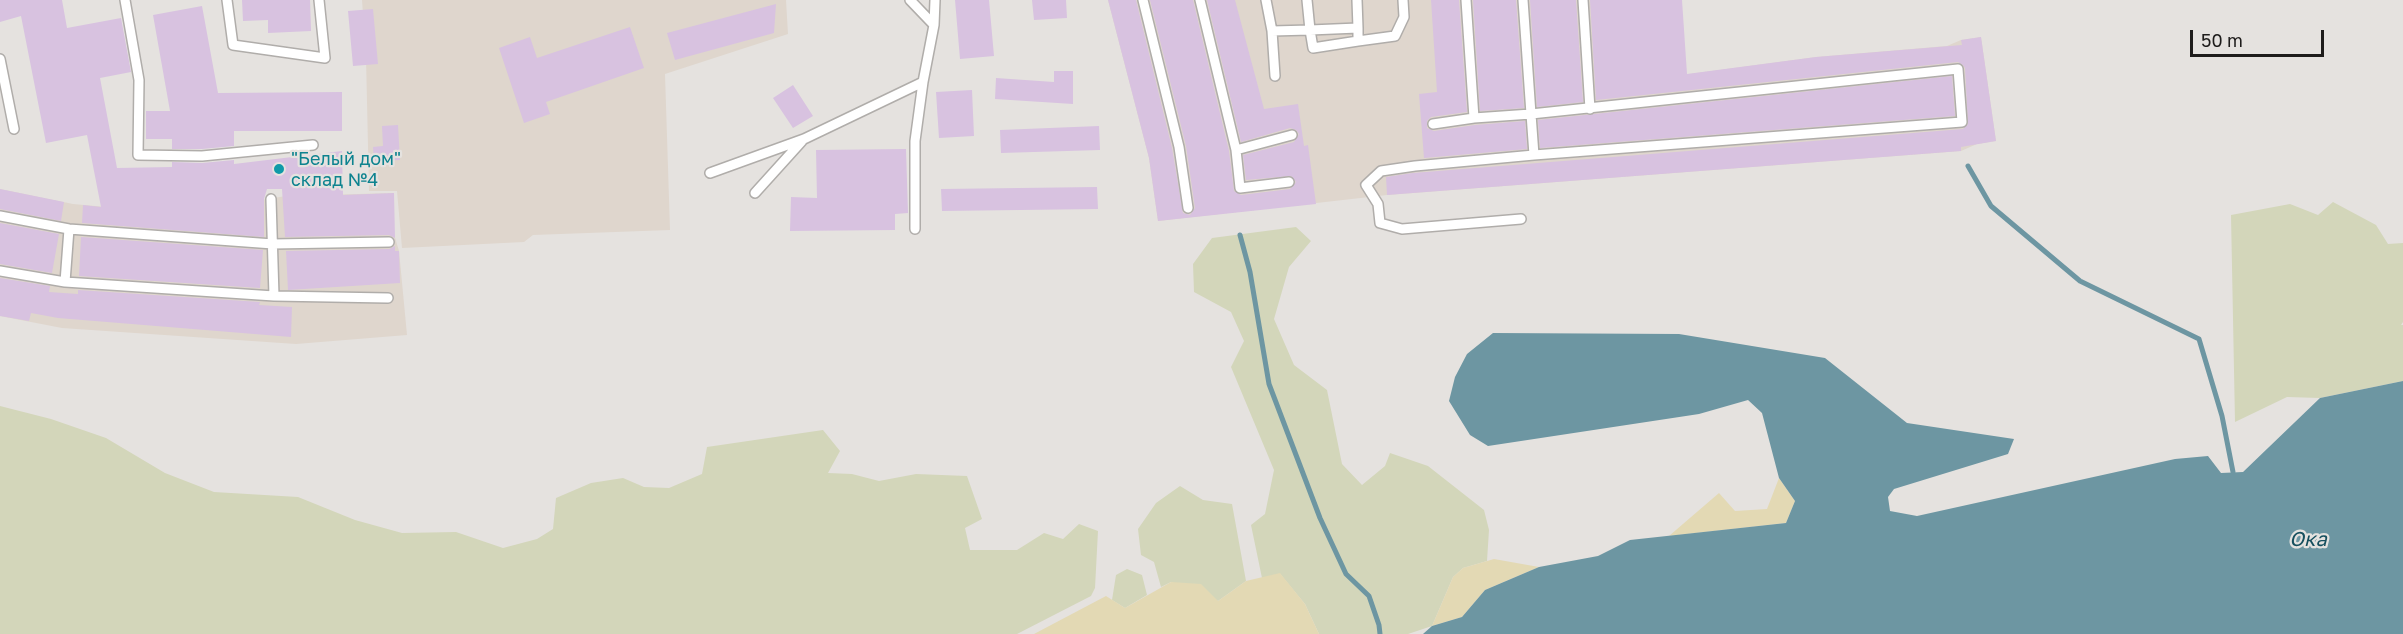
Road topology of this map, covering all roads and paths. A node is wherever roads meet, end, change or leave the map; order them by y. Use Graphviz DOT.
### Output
graph roads {
  1 [pos="125,0"];
  2 [pos="227,0"];
  3 [pos="319,0"];
  4 [pos="910,0"];
  5 [pos="935,0"];
  6 [pos="1143,0"];
  7 [pos="1200,0"];
  8 [pos="1266,0"];
  9 [pos="1307,0"];
  10 [pos="1357,0"];
  11 [pos="1403,0"];
  12 [pos="1466,0"];
  13 [pos="1523,0"];
  14 [pos="1583,0"];
  15 [pos="934,25"];
  16 [pos="1358,28"];
  17 [pos="1310,30"];
  18 [pos="1272,31"];
  19 [pos="1358,41"];
  20 [pos="0,59"];
  21 [pos="1275,76"];
  22 [pos="922,82"];
  23 [pos="1590,109"];
  24 [pos="1531,114"];
  25 [pos="1474,118"];
  26 [pos="1433,124"];
  27 [pos="14,129"];
  28 [pos="1292,135"];
  29 [pos="804,139"];
  30 [pos="313,145"];
  31 [pos="1236,150"];
  32 [pos="1534,155"];
  33 [pos="710,173"];
  34 [pos="1289,182"];
  35 [pos="755,193"];
  36 [pos="271,199"];
  37 [pos="1188,207"];
  38 [pos="0,216"];
  39 [pos="1521,219"];
  40 [pos="69,230"];
  41 [pos="915,230"];
  42 [pos="389,242"];
  43 [pos="273,244"];
  44 [pos="0,271"];
  45 [pos="65,282"];
  46 [pos="274,296"];
  47 [pos="388,298"];
  1 -- 30 [label="lane"];
  2 -- 3 [label="lane"];
  4 -- 15 [label="lane"];
  5 -- 15 [label="lane"];
  6 -- 37 [label="lane"];
  7 -- 31 [label="lane"];
  8 -- 18 [label="lane"];
  9 -- 17 [label="lane"];
  10 -- 16 [label="lane"];
  11 -- 19 [label="lane"];
  12 -- 25 [label="lane"];
  13 -- 24 [label="lane"];
  14 -- 23 [label="lane"];
  15 -- 22 [label="lane"];
  16 -- 17 [label="lane"];
  16 -- 19 [label="lane"];
  17 -- 18 [label="lane"];
  17 -- 19 [label="lane"];
  18 -- 21 [label="lane"];
  20 -- 27 [label="lane"];
  22 -- 29 [label="lane"];
  22 -- 41 [label="lane"];
  23 -- 24 [label="lane"];
  23 -- 32 [label="lane"];
  24 -- 25 [label="lane"];
  24 -- 32 [label="lane"];
  25 -- 26 [label="lane"];
  28 -- 31 [label="lane"];
  29 -- 33 [label="lane"];
  29 -- 35 [label="lane"];
  31 -- 34 [label="lane"];
  32 -- 39 [label="lane"];
  36 -- 43 [label="lane"];
  38 -- 40 [label="lane"];
  40 -- 43 [label="lane"];
  40 -- 45 [label="lane"];
  42 -- 43 [label="lane"];
  43 -- 46 [label="lane"];
  44 -- 45 [label="lane"];
  45 -- 46 [label="lane"];
  46 -- 47 [label="lane"];
}
